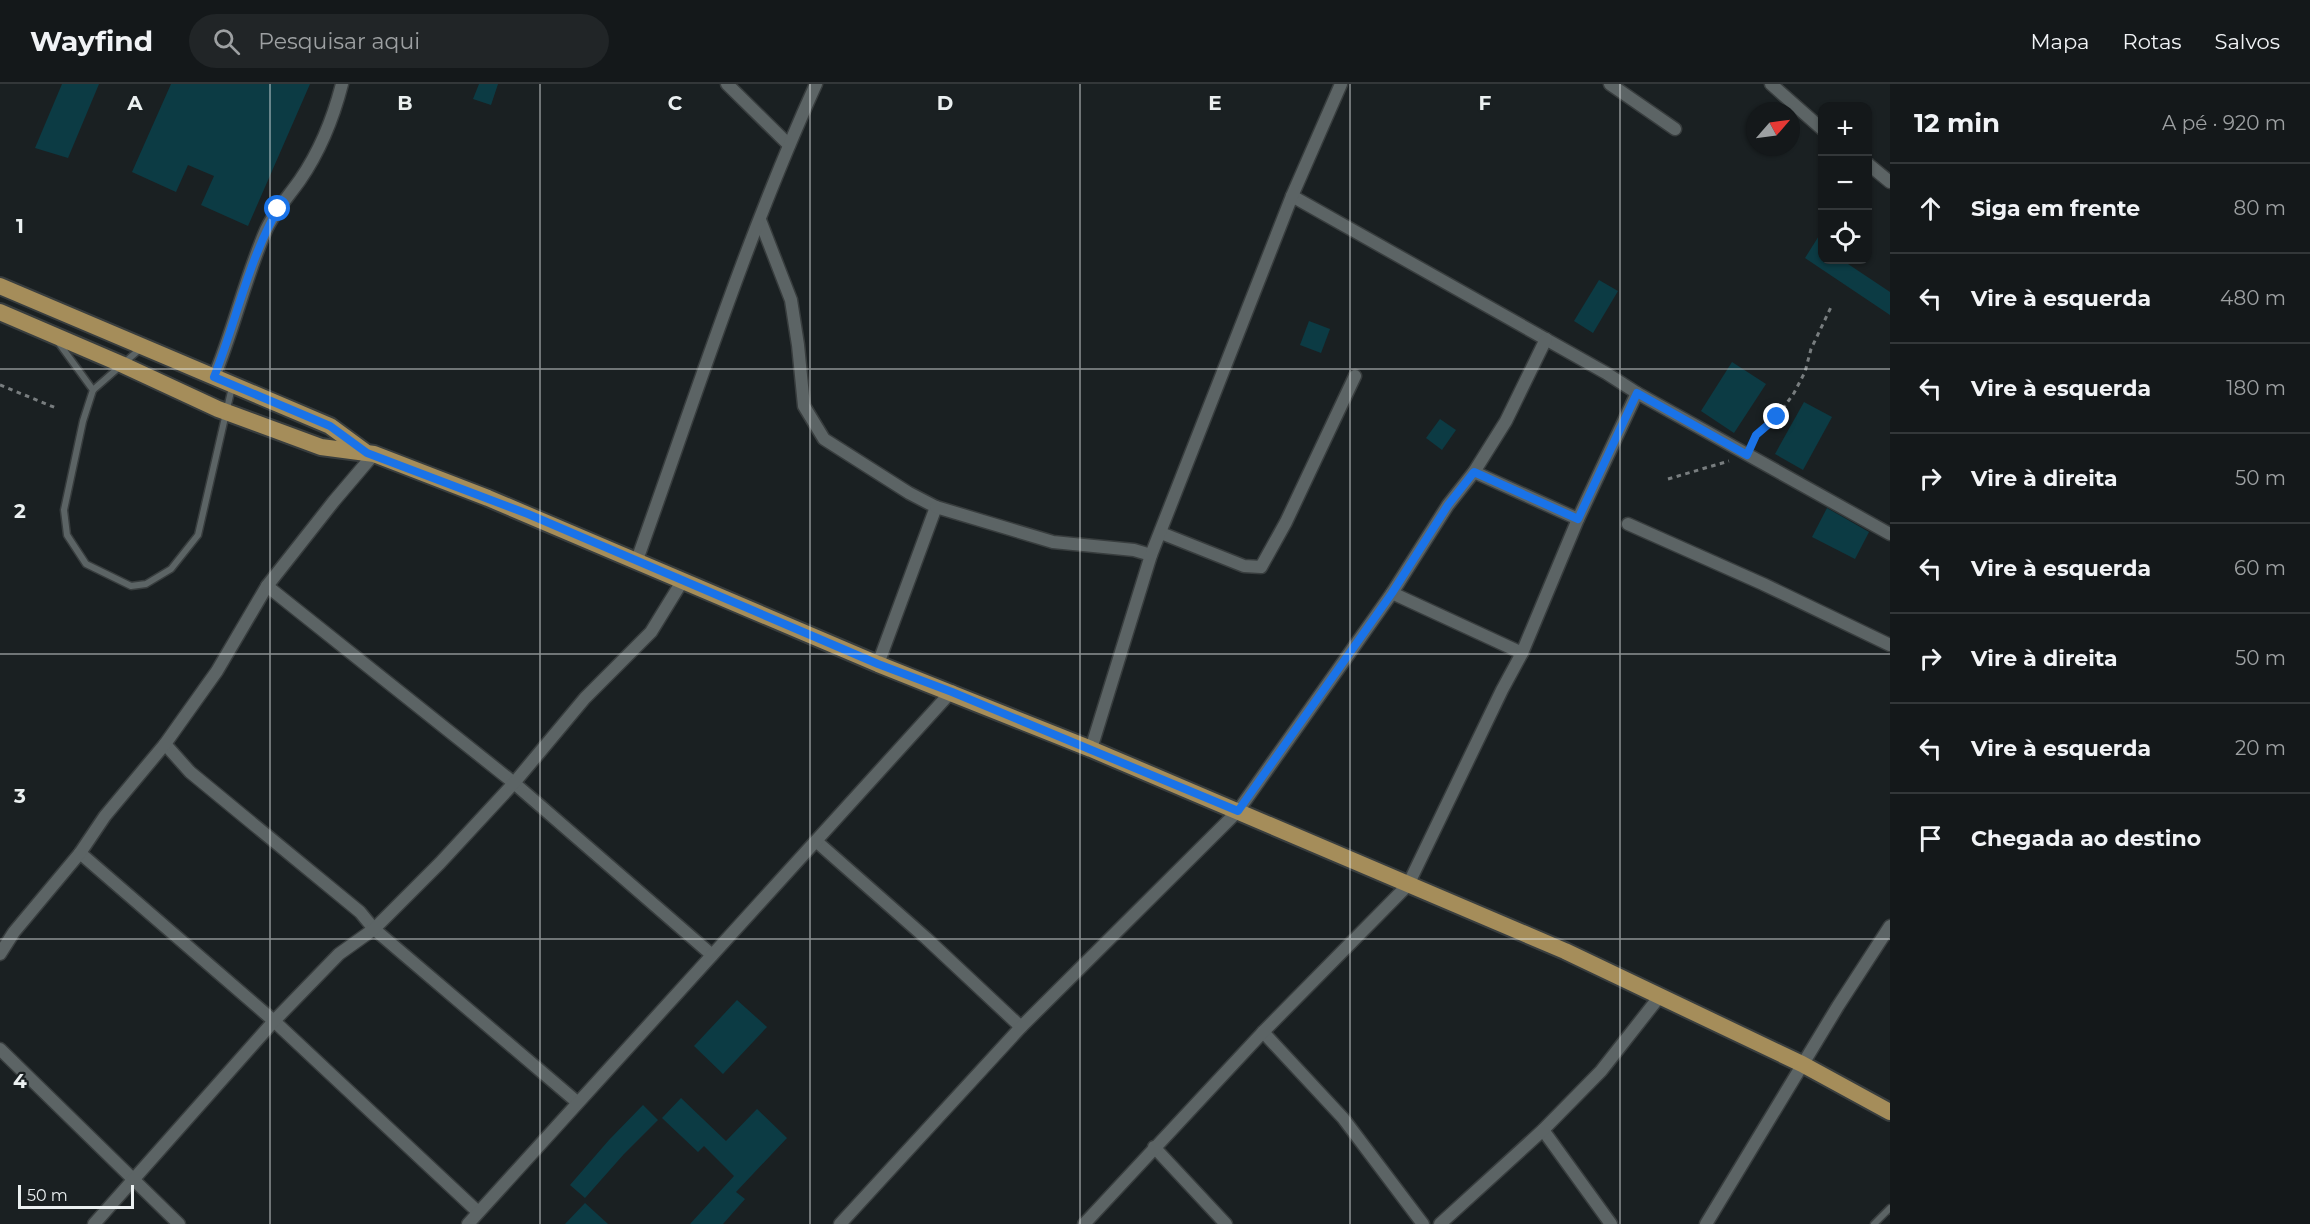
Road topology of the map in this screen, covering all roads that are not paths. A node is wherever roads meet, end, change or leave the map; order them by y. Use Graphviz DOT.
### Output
graph roads {
  1 [pos="342,84"];
  2 [pos="727,84"];
  3 [pos="816,84"];
  4 [pos="1341,84"];
  5 [pos="1610,84"];
  6 [pos="1771,84"];
  7 [pos="1818,125"];
  8 [pos="1675,129"];
  9 [pos="789,145"];
  10 [pos="1872,167"];
  11 [pos="1890,182"];
  12 [pos="1292,196"];
  13 [pos="760,220"];
  14 [pos="0,286"];
  15 [pos="0,312"];
  16 [pos="54,337"];
  17 [pos="1546,339"];
  18 [pos="142,346"];
  19 [pos="121,364"];
  20 [pos="1355,376"];
  21 [pos="214,377"];
  22 [pos="233,385"];
  23 [pos="93,390"];
  24 [pos="1637,393"];
  25 [pos="227,411"];
  26 [pos="371,454"];
  27 [pos="1474,472"];
  28 [pos="936,507"];
  29 [pos="1578,519"];
  30 [pos="1628,524"];
  31 [pos="1161,533"];
  32 [pos="1890,534"];
  33 [pos="1151,555"];
  34 [pos="638,560"];
  35 [pos="683,580"];
  36 [pos="267,586"];
  37 [pos="1392,593"];
  38 [pos="1890,645"];
  39 [pos="1522,653"];
  40 [pos="878,664"];
  41 [pos="952,692"];
  42 [pos="165,744"];
  43 [pos="1091,749"];
  44 [pos="514,783"];
  45 [pos="1238,811"];
  46 [pos="816,841"];
  47 [pos="80,853"];
  48 [pos="1408,885"];
  49 [pos="1890,926"];
  50 [pos="374,929"];
  51 [pos="0,954"];
  52 [pos="712,955"];
  53 [pos="1660,996"];
  54 [pos="274,1021"];
  55 [pos="1021,1027"];
  56 [pos="1263,1032"];
  57 [pos="0,1049"];
  58 [pos="1802,1064"];
  59 [pos="578,1102"];
  60 [pos="1890,1112"];
  61 [pos="1543,1130"];
  62 [pos="1154,1147"];
  63 [pos="134,1180"];
  64 [pos="1890,1208"];
  65 [pos="478,1212"];
  66 [pos="94,1224"];
  67 [pos="179,1224"];
  68 [pos="468,1224"];
  69 [pos="840,1224"];
  70 [pos="1084,1224"];
  71 [pos="1226,1224"];
  72 [pos="1423,1224"];
  73 [pos="1440,1224"];
  74 [pos="1611,1224"];
  75 [pos="1706,1224"];
  76 [pos="1874,1224"];
  1 -- 21 [label="street"];
  2 -- 9 [label="street"];
  3 -- 9 [label="street"];
  4 -- 12 [label="street"];
  5 -- 8 [label="street"];
  6 -- 7 [label="street"];
  9 -- 13 [label="street"];
  10 -- 11 [label="street"];
  12 -- 17 [label="street"];
  12 -- 31 [label="street"];
  13 -- 28 [label="street"];
  13 -- 34 [label="street"];
  14 -- 18 [label="main road"];
  15 -- 16 [label="main road"];
  16 -- 19 [label="main road"];
  16 -- 23 [label="lane"];
  17 -- 24 [label="street"];
  17 -- 27 [label="street"];
  18 -- 19 [label="lane"];
  18 -- 21 [label="main road"];
  19 -- 23 [label="lane"];
  19 -- 25 [label="main road"];
  20 -- 31 [label="street"];
  21 -- 22 [label="main road"];
  22 -- 25 [label="lane"];
  22 -- 26 [label="main road"];
  23 -- 25 [label="lane"];
  24 -- 29 [label="street"];
  24 -- 32 [label="street"];
  25 -- 26 [label="main road"];
  26 -- 34 [label="main road"];
  26 -- 36 [label="street"];
  27 -- 29 [label="street"];
  27 -- 37 [label="street"];
  28 -- 33 [label="street"];
  28 -- 40 [label="street"];
  29 -- 39 [label="street"];
  30 -- 38 [label="street"];
  31 -- 33 [label="street"];
  33 -- 43 [label="street"];
  34 -- 35 [label="main road"];
  35 -- 40 [label="main road"];
  35 -- 44 [label="street"];
  36 -- 42 [label="street"];
  36 -- 44 [label="street"];
  37 -- 39 [label="street"];
  37 -- 45 [label="street"];
  39 -- 48 [label="street"];
  40 -- 41 [label="main road"];
  41 -- 43 [label="main road"];
  41 -- 46 [label="street"];
  42 -- 47 [label="street"];
  42 -- 50 [label="street"];
  43 -- 45 [label="main road"];
  44 -- 50 [label="street"];
  44 -- 52 [label="street"];
  45 -- 48 [label="main road"];
  45 -- 55 [label="street"];
  46 -- 52 [label="street"];
  46 -- 55 [label="street"];
  47 -- 51 [label="street"];
  47 -- 54 [label="street"];
  48 -- 53 [label="main road"];
  48 -- 56 [label="street"];
  49 -- 58 [label="street"];
  50 -- 54 [label="street"];
  50 -- 59 [label="street"];
  52 -- 59 [label="street"];
  53 -- 58 [label="main road"];
  53 -- 61 [label="street"];
  54 -- 63 [label="street"];
  54 -- 65 [label="street"];
  55 -- 69 [label="street"];
  56 -- 62 [label="street"];
  56 -- 72 [label="street"];
  57 -- 63 [label="street"];
  58 -- 60 [label="main road"];
  58 -- 75 [label="street"];
  59 -- 65 [label="street"];
  61 -- 73 [label="street"];
  61 -- 74 [label="street"];
  62 -- 70 [label="street"];
  62 -- 71 [label="street"];
  63 -- 66 [label="street"];
  63 -- 67 [label="street"];
  64 -- 76 [label="lane"];
  65 -- 68 [label="street"];
}
